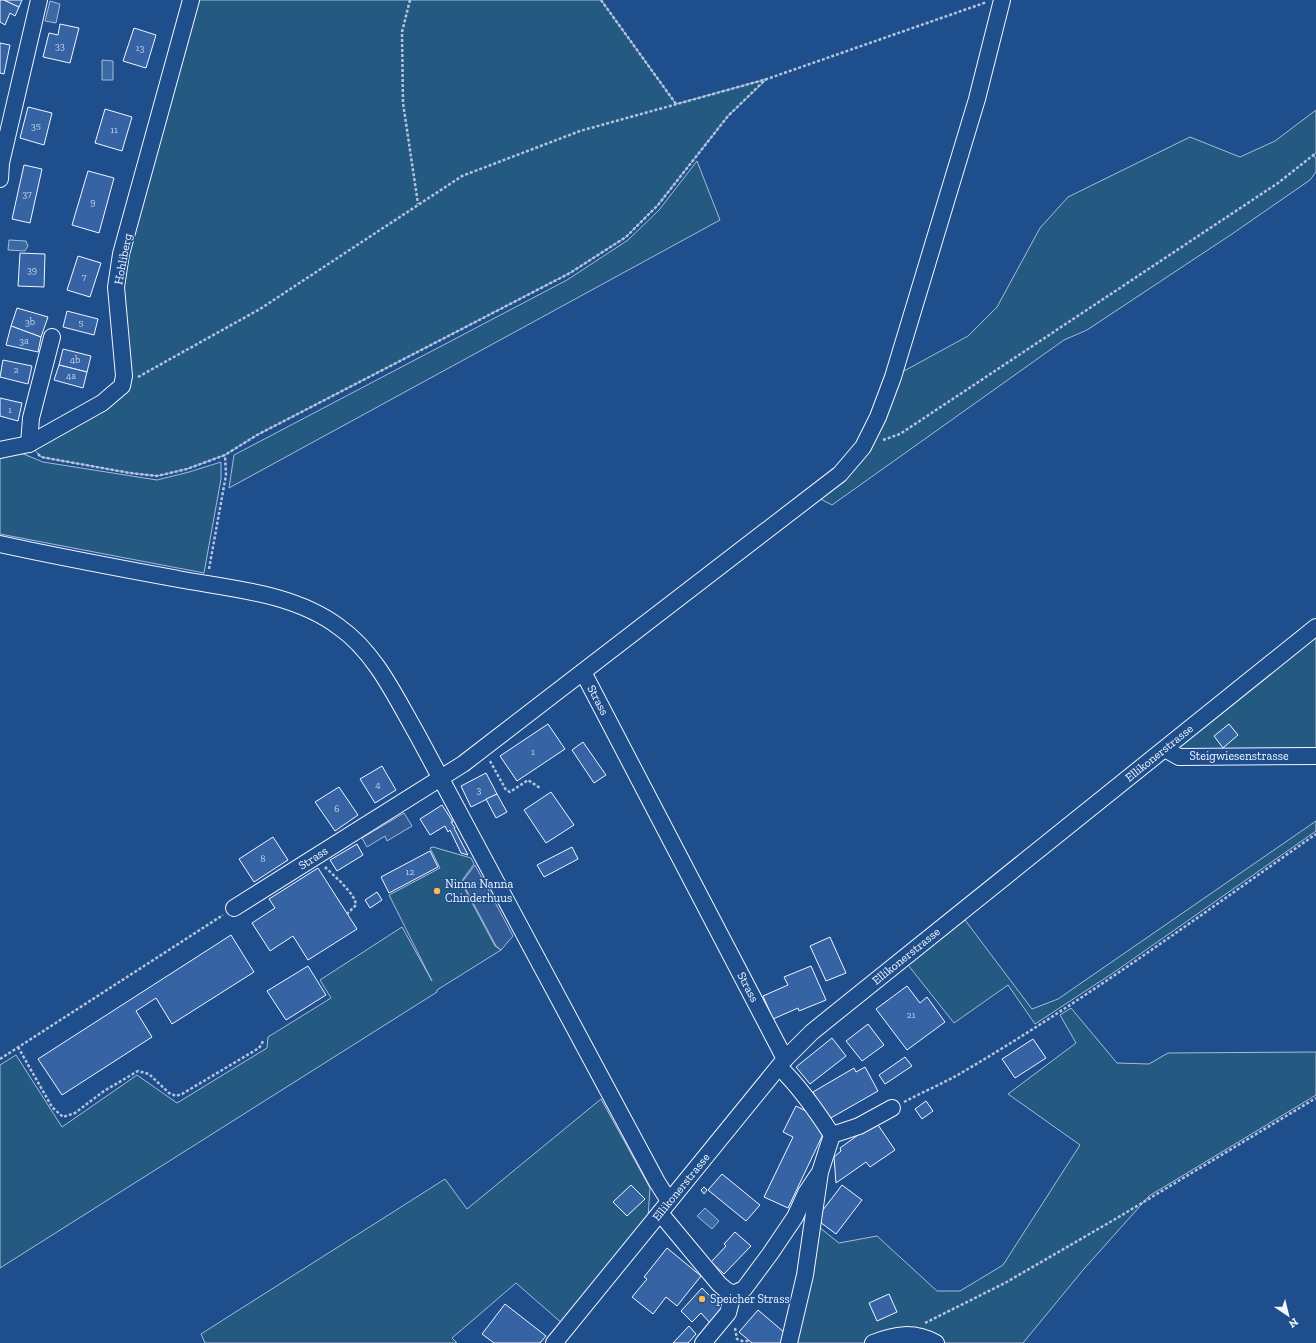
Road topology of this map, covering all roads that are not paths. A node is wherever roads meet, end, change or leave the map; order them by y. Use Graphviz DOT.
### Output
graph roads {
  1 [pos="39,0"];
  2 [pos="191,0"];
  3 [pos="1002,2"];
  4 [pos="0,179"];
  5 [pos="52,337"];
  6 [pos="29,444"];
  7 [pos="0,450"];
  8 [pos="0,544"];
  9 [pos="1316,628"];
  10 [pos="583,672"];
  11 [pos="1165,749"];
  12 [pos="1316,756"];
  13 [pos="440,777"];
  14 [pos="234,908"];
  15 [pos="782,1063"];
  16 [pos="892,1108"];
  17 [pos="832,1135"];
  18 [pos="820,1172"];
  19 [pos="664,1207"];
  20 [pos="733,1294"];
  21 [pos="554,1343"];
  22 [pos="703,1343"];
  23 [pos="789,1343"];
  24 [pos="874,1343"];
  25 [pos="936,1343"];
  1 -- 4 [label="street"];
  2 -- 6 [label="street, Hohliberg"];
  3 -- 10 [label="street"];
  5 -- 6 [label="street"];
  6 -- 7 [label="street"];
  8 -- 13 [label="street"];
  9 -- 11 [label="street, Ellikonerstrasse"];
  10 -- 13 [label="street, Strass"];
  10 -- 15 [label="street, Strass"];
  11 -- 12 [label="street, Steigwiesenstrasse"];
  11 -- 15 [label="street, Ellikonerstrasse"];
  13 -- 14 [label="street, Strass"];
  13 -- 19 [label="street"];
  15 -- 17 [label="street, Strass"];
  15 -- 19 [label="street, Ellikonerstrasse"];
  16 -- 17 [label="street"];
  17 -- 18 [label="street"];
  18 -- 20 [label="street"];
  18 -- 23 [label="street"];
  19 -- 20 [label="street"];
  19 -- 21 [label="street, Ellikonerstrasse"];
  20 -- 22 [label="street"];
  24 -- 25 [label="street"];
}
